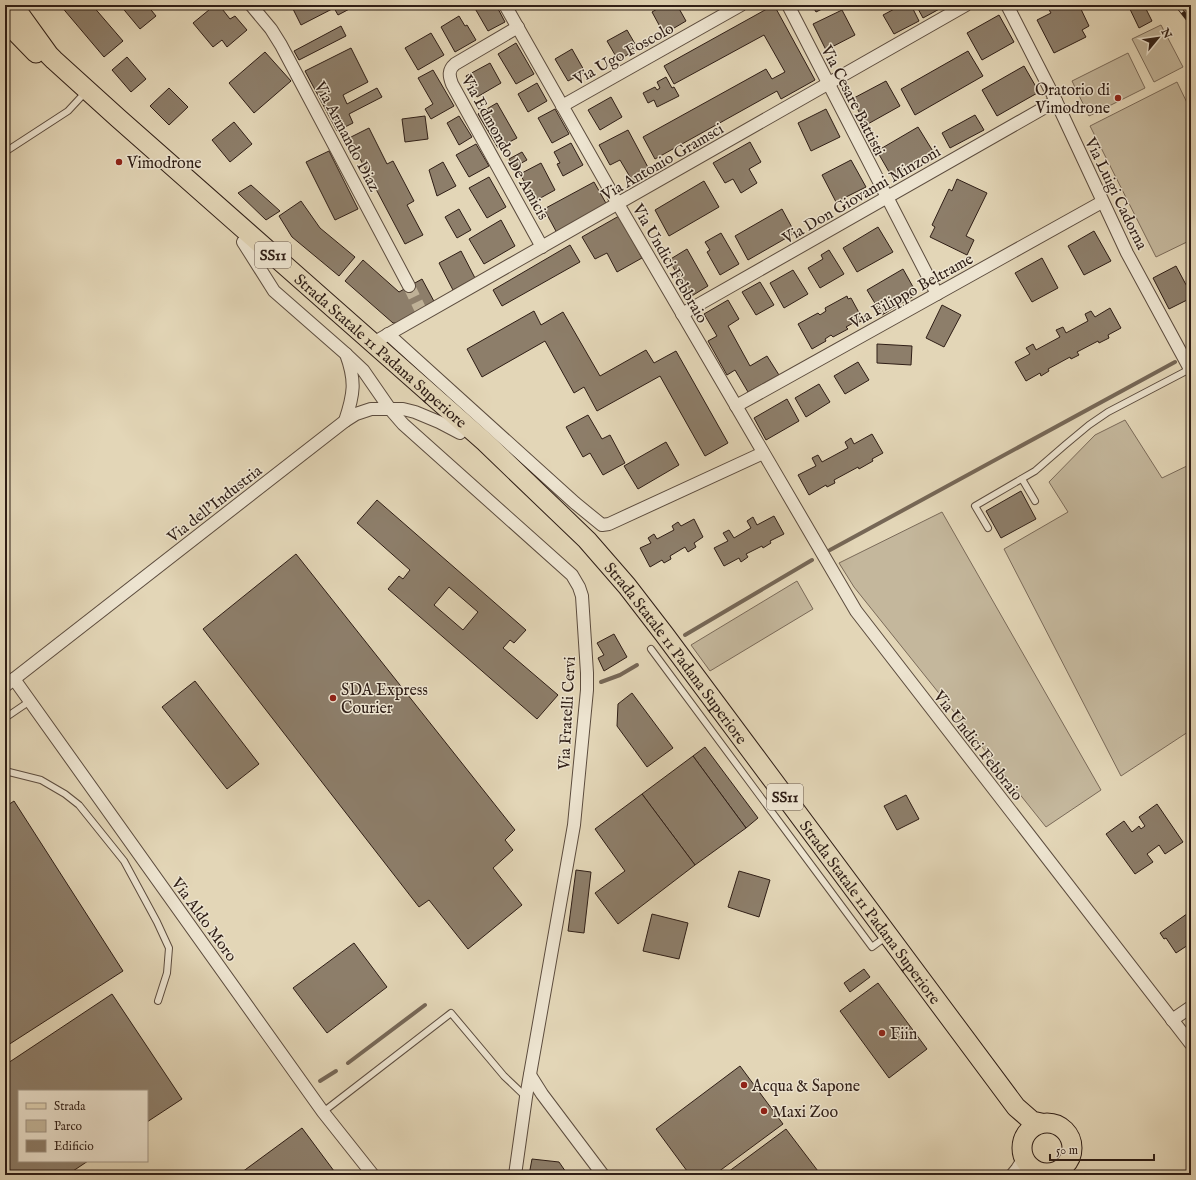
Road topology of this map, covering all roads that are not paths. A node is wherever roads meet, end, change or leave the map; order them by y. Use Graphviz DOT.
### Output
graph roads {
  1 [pos="13,5"];
  2 [pos="25,5"];
  3 [pos="251,5"];
  4 [pos="505,5"];
  5 [pos="741,5"];
  6 [pos="788,5"];
  7 [pos="966,5"];
  8 [pos="1007,5"];
  9 [pos="5,21"];
  10 [pos="518,27"];
  11 [pos="50,56"];
  12 [pos="828,84"];
  13 [pos="81,97"];
  14 [pos="1056,102"];
  15 [pos="562,106"];
  16 [pos="5,152"];
  17 [pos="887,198"];
  18 [pos="1102,202"];
  19 [pos="618,204"];
  20 [pos="243,242"];
  21 [pos="542,247"];
  22 [pos="409,286"];
  23 [pos="937,294"];
  24 [pos="682,314"];
  25 [pos="380,339"];
  26 [pos="346,354"];
  27 [pos="1190,370"];
  28 [pos="736,406"];
  29 [pos="390,409"];
  30 [pos="345,421"];
  31 [pos="460,433"];
  32 [pos="763,452"];
  33 [pos="1022,479"];
  34 [pos="542,497"];
  35 [pos="1035,501"];
  36 [pos="988,528"];
  37 [pos="652,649"];
  38 [pos="10,682"];
  39 [pos="30,701"];
  40 [pos="5,718"];
  41 [pos="5,771"];
  42 [pos="888,935"];
  43 [pos="158,1001"];
  44 [pos="1191,1007"];
  45 [pos="1172,1020"];
  46 [pos="1191,1044"];
  47 [pos="530,1075"];
  48 [pos="526,1097"];
  49 [pos="1016,1107"];
  50 [pos="323,1112"];
  51 [pos="1041,1123"];
  52 [pos="1024,1136"];
  53 [pos="1070,1168"];
  54 [pos="1040,1169"];
  55 [pos="373,1175"];
  56 [pos="515,1175"];
  57 [pos="603,1175"];
  58 [pos="1013,1175"];
  1 -- 11 [label="main road, Strada Statale 11 Padana Superiore / SS11"];
  2 -- 11 [label="street"];
  3 -- 22 [label="street, Via Armando Diaz"];
  4 -- 10 [label="street, Via Undici Febbraio"];
  5 -- 15 [label="street, Via Ugo Foscolo"];
  6 -- 12 [label="street, Via Cesare Battisti"];
  7 -- 12 [label="street, Via Antonio Gramsci"];
  8 -- 14 [label="street, Via Luigi Cadorna"];
  9 -- 13 [label="main road, Strada Statale 11 Padana Superiore / SS11"];
  10 -- 15 [label="street, Via Undici Febbraio"];
  10 -- 21 [label="street, Via Edmondo De Amicis"];
  11 -- 25 [label="main road, Strada Statale 11 Padana Superiore / SS11"];
  12 -- 17 [label="street, Via Cesare Battisti"];
  12 -- 19 [label="street, Via Antonio Gramsci"];
  13 -- 16 [label="lane"];
  13 -- 20 [label="main road, Strada Statale 11 Padana Superiore / SS11"];
  14 -- 17 [label="street, Via Don Giovanni Minzoni"];
  14 -- 18 [label="street, Via Luigi Cadorna"];
  15 -- 19 [label="street, Via Undici Febbraio"];
  17 -- 23 [label="street, Via Cesare Battisti"];
  17 -- 24 [label="street, Via Don Giovanni Minzoni"];
  18 -- 23 [label="street, Via Filippo Beltrame"];
  18 -- 27 [label="street, Via Luigi Cadorna"];
  19 -- 21 [label="street, Via Antonio Gramsci"];
  19 -- 24 [label="street, Via Undici Febbraio"];
  20 -- 26 [label="street, Via Fratelli Cervi"];
  20 -- 31 [label="main road, Strada Statale 11 Padana Superiore / SS11"];
  21 -- 25 [label="street, Via Antonio Gramsci"];
  23 -- 28 [label="street, Via Filippo Beltrame"];
  24 -- 28 [label="street, Via Undici Febbraio"];
  25 -- 32 [label="street"];
  25 -- 34 [label="main road, Strada Statale 11 Padana Superiore / SS11"];
  26 -- 29 [label="street, Via Fratelli Cervi"];
  26 -- 30 [label="street"];
  27 -- 33 [label="lane"];
  28 -- 32 [label="street, Via Undici Febbraio"];
  29 -- 30 [label="street, Via dell'Industria"];
  29 -- 31 [label="street, Via dell'Industria"];
  29 -- 47 [label="street, Via Fratelli Cervi"];
  30 -- 38 [label="street, Via dell'Industria"];
  31 -- 34 [label="main road, Strada Statale 11 Padana Superiore / SS11"];
  32 -- 45 [label="street, Via Undici Febbraio"];
  33 -- 35 [label="lane"];
  33 -- 36 [label="lane"];
  34 -- 42 [label="main road, Strada Statale 11 Padana Superiore / SS11"];
  37 -- 42 [label="lane"];
  38 -- 39 [label="street, Via Aldo Moro"];
  39 -- 40 [label="lane"];
  39 -- 50 [label="street, Via Aldo Moro"];
  41 -- 43 [label="lane"];
  42 -- 49 [label="main road, Strada Statale 11 Padana Superiore / SS11"];
  44 -- 45 [label="street"];
  45 -- 46 [label="street, Via Undici Febbraio"];
  47 -- 48 [label="street, Via Fratelli Cervi"];
  47 -- 57 [label="street"];
  48 -- 50 [label="lane"];
  48 -- 56 [label="street, Via Fratelli Cervi"];
  49 -- 51 [label="main road, Strada Statale 11 Padana Superiore / SS11"];
  49 -- 52 [label="main road, Strada Statale 11 Padana Superiore / SS11"];
  50 -- 55 [label="street, Via Aldo Moro"];
  51 -- 52 [label="main road"];
  51 -- 53 [label="main road, Strada Statale 11 Padana Superiore / SS11"];
  52 -- 54 [label="main road, Strada Statale 11 Padana Superiore / SS11"];
  53 -- 54 [label="main road, Strada Statale 11 Padana Superiore / SS11"];
  54 -- 58 [label="street"];
}
